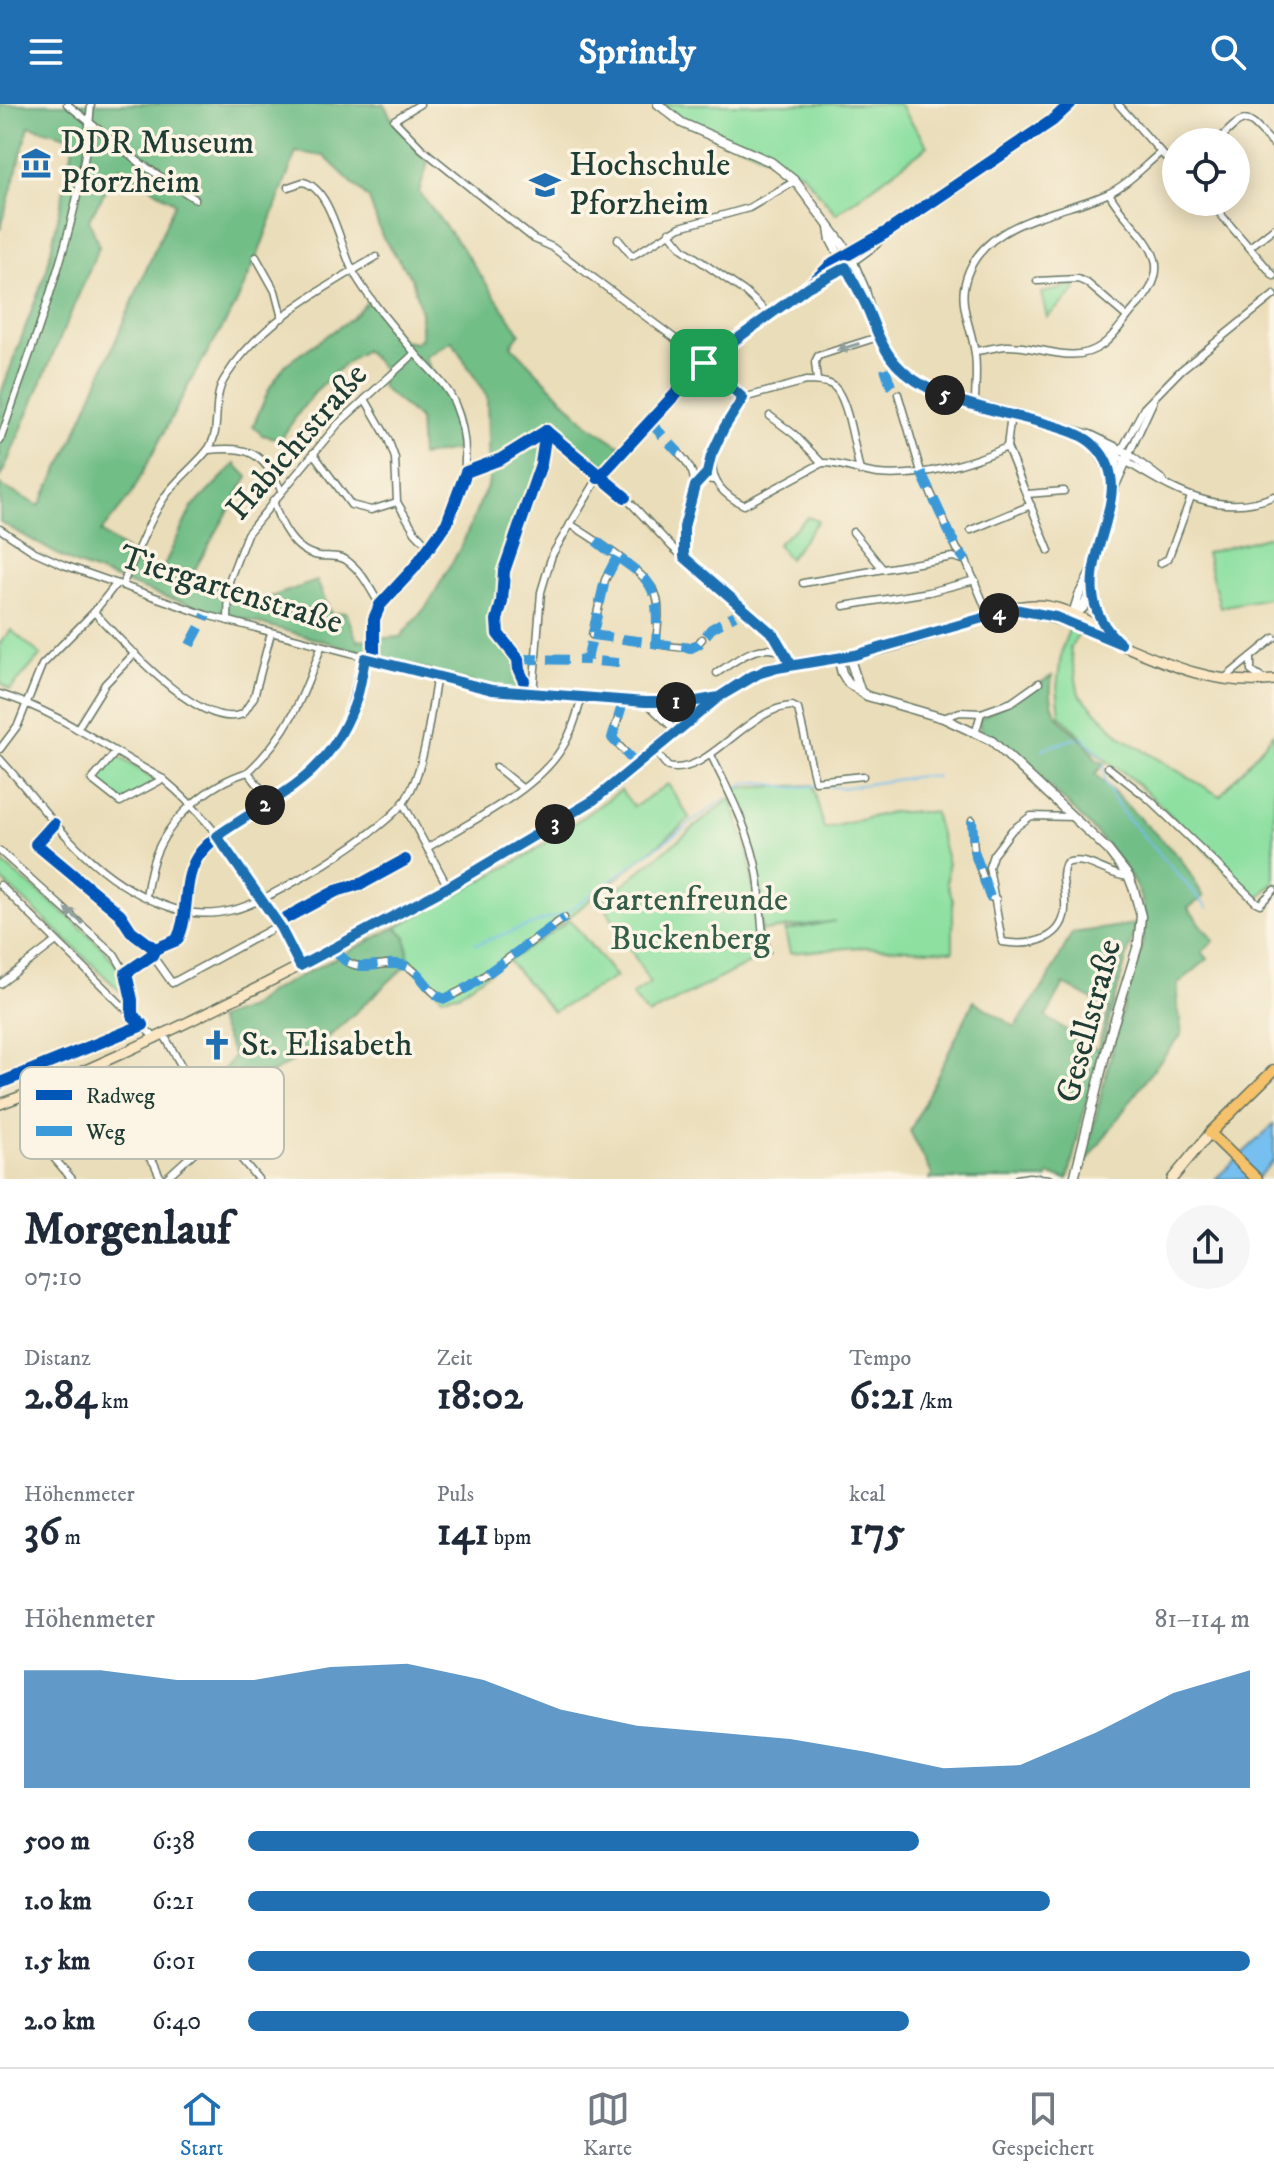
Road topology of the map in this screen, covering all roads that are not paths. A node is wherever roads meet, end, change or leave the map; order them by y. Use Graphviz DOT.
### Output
graph roads {
  1 [pos="67,104"];
  2 [pos="91,104"];
  3 [pos="420,104"];
  4 [pos="658,104"];
  5 [pos="1070,104"];
  6 [pos="1122,105"];
  7 [pos="90,122"];
  8 [pos="1230,128"];
  9 [pos="1274,145"];
  10 [pos="1160,153"];
  11 [pos="795,181"];
  12 [pos="288,187"];
  13 [pos="1109,193"];
  14 [pos="195,199"];
  15 [pos="1223,216"];
  16 [pos="1274,228"];
  17 [pos="669,232"];
  18 [pos="618,239"];
  19 [pos="1251,246"];
  20 [pos="256,257"];
  21 [pos="376,257"];
  22 [pos="847,260"];
  23 [pos="353,271"];
  24 [pos="1274,276"];
  25 [pos="1037,281"];
  26 [pos="1274,295"];
  27 [pos="769,314"];
  28 [pos="1127,317"];
  29 [pos="282,318"];
  30 [pos="878,337"];
  31 [pos="975,351"];
  32 [pos="415,353"];
  33 [pos="704,363"];
  34 [pos="817,380"];
  35 [pos="898,394"];
  36 [pos="743,398"];
  37 [pos="365,399"];
  38 [pos="975,404"];
  39 [pos="1011,414"];
  40 [pos="770,416"];
  41 [pos="644,427"];
  42 [pos="1074,432"];
  43 [pos="0,441"];
  44 [pos="1095,446"];
  45 [pos="1007,447"];
  46 [pos="208,450"];
  47 [pos="313,453"];
  48 [pos="679,453"];
  49 [pos="1123,456"];
  50 [pos="822,463"];
  51 [pos="711,466"];
  52 [pos="860,471"];
  53 [pos="921,472"];
  54 [pos="1112,476"];
  55 [pos="598,478"];
  56 [pos="702,478"];
  57 [pos="716,482"];
  58 [pos="695,486"];
  59 [pos="281,490"];
  60 [pos="1064,491"];
  61 [pos="1112,492"];
  62 [pos="1027,494"];
  63 [pos="1274,496"];
  64 [pos="625,497"];
  65 [pos="1191,497"];
  66 [pos="273,500"];
  67 [pos="397,502"];
  68 [pos="1031,505"];
  69 [pos="570,524"];
  70 [pos="0,529"];
  71 [pos="971,530"];
  72 [pos="853,532"];
  73 [pos="430,548"];
  74 [pos="1049,551"];
  75 [pos="617,557"];
  76 [pos="684,557"];
  77 [pos="966,561"];
  78 [pos="1160,563"];
  79 [pos="882,568"];
  80 [pos="1092,570"];
  81 [pos="975,580"];
  82 [pos="803,583"];
  83 [pos="119,584"];
  84 [pos="1092,587"];
  85 [pos="380,605"];
  86 [pos="844,606"];
  87 [pos="94,612"];
  88 [pos="989,616"];
  89 [pos="1071,619"];
  90 [pos="228,621"];
  91 [pos="271,633"];
  92 [pos="1108,633"];
  93 [pos="592,635"];
  94 [pos="1274,638"];
  95 [pos="702,639"];
  96 [pos="1121,644"];
  97 [pos="321,647"];
  98 [pos="135,653"];
  99 [pos="849,656"];
  100 [pos="1251,657"];
  101 [pos="365,658"];
  102 [pos="838,658"];
  103 [pos="789,659"];
  104 [pos="374,660"];
  105 [pos="717,673"];
  106 [pos="437,675"];
  107 [pos="1222,680"];
  108 [pos="1271,680"];
  109 [pos="1039,683"];
  110 [pos="860,690"];
  111 [pos="0,694"];
  112 [pos="533,694"];
  113 [pos="582,696"];
  114 [pos="719,697"];
  115 [pos="624,699"];
  116 [pos="645,702"];
  117 [pos="28,703"];
  118 [pos="981,713"];
  119 [pos="943,718"];
  120 [pos="686,723"];
  121 [pos="77,729"];
  122 [pos="976,731"];
  123 [pos="677,732"];
  124 [pos="0,749"];
  125 [pos="655,751"];
  126 [pos="115,753"];
  127 [pos="711,755"];
  128 [pos="0,759"];
  129 [pos="638,766"];
  130 [pos="496,767"];
  131 [pos="1108,767"];
  132 [pos="248,772"];
  133 [pos="863,776"];
  134 [pos="163,779"];
  135 [pos="522,788"];
  136 [pos="271,802"];
  137 [pos="403,803"];
  138 [pos="192,805"];
  139 [pos="1074,817"];
  140 [pos="972,820"];
  141 [pos="217,836"];
  142 [pos="427,848"];
  143 [pos="0,851"];
  144 [pos="1129,877"];
  145 [pos="0,885"];
  146 [pos="448,887"];
  147 [pos="1274,890"];
  148 [pos="146,896"];
  149 [pos="262,898"];
  150 [pos="996,899"];
  151 [pos="564,918"];
  152 [pos="279,925"];
  153 [pos="55,942"];
  154 [pos="335,948"];
  155 [pos="767,951"];
  156 [pos="152,955"];
  157 [pos="300,966"];
  158 [pos="0,984"];
  159 [pos="132,1015"];
  160 [pos="160,1037"];
  161 [pos="95,1067"];
  162 [pos="179,1067"];
  163 [pos="1274,1070"];
  164 [pos="20,1096"];
  165 [pos="0,1104"];
  166 [pos="1216,1139"];
  167 [pos="55,1159"];
  168 [pos="151,1159"];
  169 [pos="186,1159"];
  170 [pos="241,1159"];
  171 [pos="72,1179"];
  172 [pos="163,1179"];
  173 [pos="258,1179"];
  174 [pos="1017,1179"];
  175 [pos="1049,1179"];
  176 [pos="1074,1179"];
  177 [pos="1172,1179"];
  178 [pos="1257,1179"];
  1 -- 7 [label="street"];
  2 -- 7 [label="street"];
  3 -- 33 [label="street"];
  4 -- 11 [label="street"];
  5 -- 22 [label="street"];
  6 -- 10 [label="street"];
  7 -- 14 [label="street"];
  7 -- 43 [label="street"];
  8 -- 9 [label="street"];
  10 -- 13 [label="street"];
  11 -- 17 [label="street"];
  11 -- 22 [label="street"];
  12 -- 23 [label="street"];
  13 -- 28 [label="street"];
  13 -- 31 [label="street"];
  15 -- 19 [label="street"];
  16 -- 19 [label="street"];
  17 -- 18 [label="street"];
  17 -- 27 [label="street"];
  19 -- 24 [label="street"];
  20 -- 29 [label="street"];
  21 -- 23 [label="street"];
  22 -- 27 [label="street"];
  22 -- 30 [label="street"];
  23 -- 29 [label="street"];
  23 -- 32 [label="street"];
  25 -- 28 [label="street"];
  26 -- 49 [label="street"];
  27 -- 33 [label="street"];
  28 -- 31 [label="street"];
  29 -- 46 [label="street"];
  30 -- 34 [label="street, one-way"];
  30 -- 38 [label="street"];
  31 -- 38 [label="street"];
  32 -- 37 [label="street, Habichtstraße"];
  32 -- 73 [label="street"];
  33 -- 36 [label="street"];
  33 -- 41 [label="street"];
  34 -- 36 [label="street"];
  34 -- 52 [label="street"];
  35 -- 53 [label="street"];
  36 -- 51 [label="street"];
  37 -- 47 [label="street, Habichtstraße"];
  37 -- 67 [label="street"];
  38 -- 39 [label="street"];
  39 -- 42 [label="street"];
  39 -- 45 [label="street"];
  40 -- 50 [label="street"];
  42 -- 44 [label="street"];
  42 -- 49 [label="street"];
  44 -- 49 [label="street"];
  44 -- 54 [label="street"];
  45 -- 53 [label="street"];
  45 -- 62 [label="street"];
  46 -- 59 [label="street"];
  46 -- 83 [label="street"];
  47 -- 59 [label="street, Habichtstraße"];
  47 -- 67 [label="street"];
  48 -- 58 [label="street"];
  49 -- 54 [label="street"];
  49 -- 61 [label="street"];
  49 -- 65 [label="street"];
  50 -- 52 [label="street"];
  50 -- 57 [label="street"];
  51 -- 56 [label="street"];
  51 -- 57 [label="street"];
  52 -- 53 [label="street"];
  53 -- 77 [label="street"];
  54 -- 61 [label="street"];
  55 -- 69 [label="street"];
  56 -- 57 [label="street"];
  56 -- 58 [label="street"];
  58 -- 76 [label="street"];
  59 -- 66 [label="street, Habichtstraße"];
  60 -- 62 [label="street"];
  61 -- 80 [label="street"];
  62 -- 68 [label="street"];
  63 -- 65 [label="street"];
  64 -- 76 [label="street"];
  65 -- 78 [label="street"];
  66 -- 85 [label="street"];
  66 -- 90 [label="street, Habichtstraße"];
  67 -- 73 [label="street"];
  68 -- 71 [label="street"];
  68 -- 74 [label="street"];
  69 -- 75 [label="street"];
  69 -- 112 [label="street"];
  70 -- 83 [label="street, Tiergartenstraße"];
  72 -- 79 [label="street"];
  73 -- 85 [label="street"];
  75 -- 93 [label="street"];
  75 -- 95 [label="street"];
  76 -- 103 [label="street"];
  77 -- 79 [label="street"];
  77 -- 81 [label="street"];
  79 -- 82 [label="street"];
  80 -- 84 [label="street"];
  80 -- 89 [label="street"];
  81 -- 86 [label="street"];
  81 -- 88 [label="street"];
  83 -- 87 [label="street"];
  83 -- 90 [label="street, Tiergartenstraße"];
  84 -- 89 [label="street"];
  84 -- 92 [label="main road"];
  85 -- 104 [label="street"];
  87 -- 98 [label="street"];
  87 -- 117 [label="street"];
  88 -- 89 [label="main road"];
  88 -- 99 [label="main road"];
  89 -- 92 [label="main road"];
  89 -- 96 [label="main road"];
  90 -- 91 [label="street, Tiergartenstraße"];
  91 -- 97 [label="street, Tiergartenstraße"];
  91 -- 98 [label="street"];
  92 -- 96 [label="main road"];
  94 -- 100 [label="street"];
  96 -- 107 [label="main road"];
  97 -- 101 [label="street, Tiergartenstraße"];
  97 -- 132 [label="street"];
  98 -- 121 [label="street"];
  99 -- 102 [label="main road"];
  99 -- 110 [label="street"];
  100 -- 107 [label="street"];
  100 -- 108 [label="street"];
  101 -- 104 [label="street, Tiergartenstraße"];
  101 -- 136 [label="street"];
  102 -- 103 [label="main road"];
  102 -- 110 [label="street"];
  103 -- 105 [label="street"];
  103 -- 114 [label="main road"];
  104 -- 106 [label="street, Tiergartenstraße"];
  106 -- 112 [label="street, Tiergartenstraße"];
  106 -- 137 [label="street"];
  107 -- 108 [label="main road"];
  109 -- 118 [label="street, Gesellstraße"];
  110 -- 119 [label="street, Gesellstraße"];
  111 -- 117 [label="street"];
  112 -- 113 [label="street, Tiergartenstraße"];
  113 -- 115 [label="street, Tiergartenstraße"];
  113 -- 135 [label="street"];
  114 -- 116 [label="street, Tiergartenstraße"];
  114 -- 120 [label="main road"];
  115 -- 116 [label="street, Tiergartenstraße"];
  115 -- 129 [label="street"];
  116 -- 120 [label="street, Tiergartenstraße"];
  116 -- 123 [label="street"];
  117 -- 121 [label="street"];
  117 -- 124 [label="street"];
  118 -- 119 [label="street, Gesellstraße"];
  118 -- 122 [label="street"];
  119 -- 122 [label="street, Gesellstraße"];
  120 -- 123 [label="main road"];
  121 -- 126 [label="street"];
  122 -- 139 [label="street, Gesellstraße"];
  123 -- 125 [label="main road"];
  125 -- 127 [label="street"];
  125 -- 129 [label="main road"];
  126 -- 134 [label="street"];
  126 -- 134 [label="street"];
  127 -- 133 [label="street"];
  127 -- 155 [label="street"];
  128 -- 148 [label="street"];
  129 -- 146 [label="main road"];
  130 -- 135 [label="street"];
  131 -- 147 [label="street"];
  132 -- 136 [label="street"];
  132 -- 138 [label="street"];
  134 -- 138 [label="street"];
  135 -- 142 [label="street"];
  136 -- 141 [label="street"];
  137 -- 142 [label="street"];
  137 -- 149 [label="street"];
  138 -- 141 [label="street"];
  138 -- 148 [label="street"];
  139 -- 144 [label="street, Gesellstraße"];
  139 -- 150 [label="street, Gesellstraße"];
  140 -- 150 [label="street, Gesellstraße"];
  141 -- 149 [label="street"];
  142 -- 146 [label="street"];
  159 -- 143 [label="street, one-way"];
  144 -- 150 [label="street, Gesellstraße"];
  144 -- 176 [label="street, Gesellstraße"];
  145 -- 153 [label="street"];
  146 -- 154 [label="main road"];
  148 -- 149 [label="street"];
  149 -- 152 [label="street"];
  151 -- 154 [label="street"];
  152 -- 156 [label="street"];
  152 -- 157 [label="street"];
  153 -- 158 [label="street"];
  153 -- 159 [label="street"];
  154 -- 157 [label="main road"];
  157 -- 160 [label="main road"];
  159 -- 160 [label="street"];
  160 -- 161 [label="main road"];
  160 -- 162 [label="street"];
  163 -- 166 [label="main road"];
  164 -- 165 [label="main road"];
  166 -- 177 [label="main road"];
  166 -- 178 [label="main road"];
  167 -- 171 [label="street"];
  168 -- 172 [label="street"];
  169 -- 172 [label="street"];
  170 -- 173 [label="street"];
  174 -- 175 [label="street"];
}
